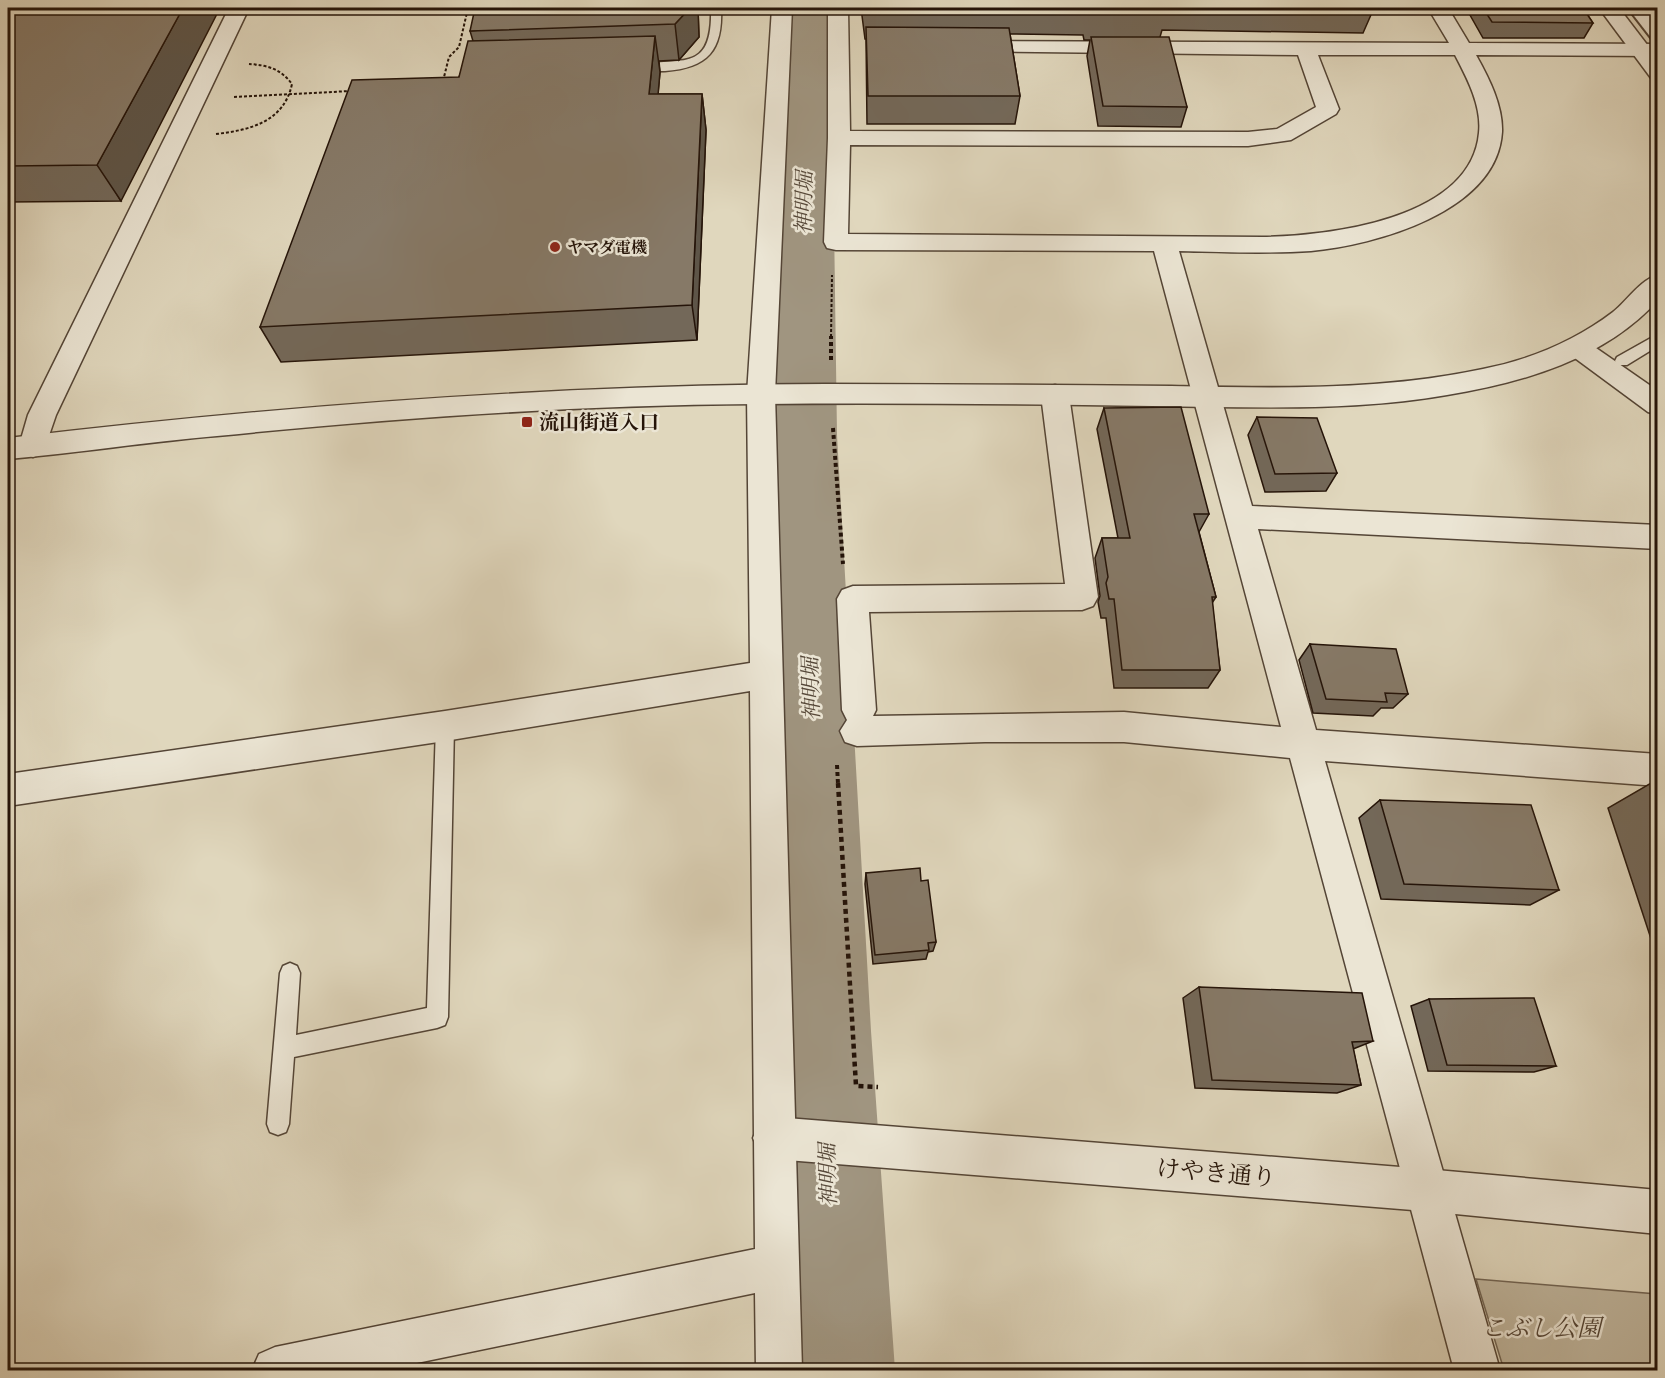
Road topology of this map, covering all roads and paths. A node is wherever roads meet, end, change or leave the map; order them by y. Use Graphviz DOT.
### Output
graph roads {
  1 [pos="239,8"];
  2 [pos="468,8"];
  3 [pos="716,8"];
  4 [pos="782,8"];
  5 [pos="838,8"];
  6 [pos="1438,8"];
  7 [pos="1609,8"];
  8 [pos="1637,8"];
  9 [pos="1658,35"];
  10 [pos="838,47"];
  11 [pos="861,47"];
  12 [pos="943,47"];
  13 [pos="1306,48"];
  14 [pos="1461,49"];
  15 [pos="1649,50"];
  16 [pos="242,64"];
  17 [pos="626,68"];
  18 [pos="1658,74"];
  19 [pos="441,88"];
  20 [pos="358,91"];
  21 [pos="291,96"];
  22 [pos="228,97"];
  23 [pos="211,134"];
  24 [pos="839,138"];
  25 [pos="836,242"];
  26 [pos="1164,243"];
  27 [pos="1658,283"];
  28 [pos="1658,339"];
  29 [pos="1576,347"];
  30 [pos="1622,361"];
  31 [pos="826,382"];
  32 [pos="771,394"];
  33 [pos="1055,395"];
  34 [pos="1205,397"];
  35 [pos="1658,405"];
  36 [pos="833,422"];
  37 [pos="20,447"];
  38 [pos="1242,517"];
  39 [pos="1658,537"];
  40 [pos="853,599"];
  41 [pos="765,675"];
  42 [pos="858,721"];
  43 [pos="445,726"];
  44 [pos="1303,744"];
  45 [pos="1658,770"];
  46 [pos="8,790"];
  47 [pos="290,973"];
  48 [pos="284,1048"];
  49 [pos="878,1087"];
  50 [pos="278,1124"];
  51 [pos="785,1138"];
  52 [pos="1425,1190"];
  53 [pos="1658,1212"];
  54 [pos="778,1266"];
  55 [pos="275,1371"];
  56 [pos="779,1371"];
  57 [pos="1477,1371"];
  1 -- 37 [label="street"];
  2 -- 19 [label="path"];
  3 -- 17 [label="lane"];
  4 -- 32 [label="street"];
  5 -- 10 [label="street"];
  6 -- 14 [label="street"];
  7 -- 15 [label="street"];
  8 -- 9 [label="street"];
  10 -- 11 [label="street"];
  10 -- 24 [label="street"];
  12 -- 13 [label="street"];
  13 -- 14 [label="street"];
  13 -- 24 [label="street"];
  14 -- 15 [label="street"];
  14 -- 26 [label="street"];
  15 -- 18 [label="street"];
  16 -- 21 [label="path"];
  20 -- 21 [label="path"];
  21 -- 22 [label="path"];
  21 -- 23 [label="path"];
  24 -- 25 [label="street"];
  25 -- 26 [label="street"];
  25 -- 31 [label="path"];
  26 -- 34 [label="street"];
  27 -- 29 [label="street"];
  28 -- 30 [label="lane"];
  29 -- 34 [label="street"];
  29 -- 35 [label="street"];
  31 -- 32 [label="street"];
  31 -- 33 [label="street"];
  32 -- 37 [label="street"];
  32 -- 41 [label="street"];
  33 -- 34 [label="street"];
  33 -- 40 [label="street"];
  34 -- 38 [label="street"];
  36 -- 40 [label="path"];
  38 -- 39 [label="street"];
  38 -- 44 [label="street"];
  40 -- 42 [label="street"];
  41 -- 43 [label="street"];
  41 -- 51 [label="street"];
  42 -- 44 [label="street"];
  42 -- 49 [label="path"];
  43 -- 46 [label="street"];
  43 -- 48 [label="lane"];
  44 -- 45 [label="street"];
  44 -- 52 [label="street"];
  47 -- 48 [label="lane"];
  48 -- 50 [label="lane"];
  51 -- 52 [label="street, けやき通り"];
  51 -- 54 [label="street"];
  52 -- 53 [label="street, けやき通り"];
  52 -- 57 [label="street"];
  54 -- 55 [label="street"];
  54 -- 56 [label="street"];
}
